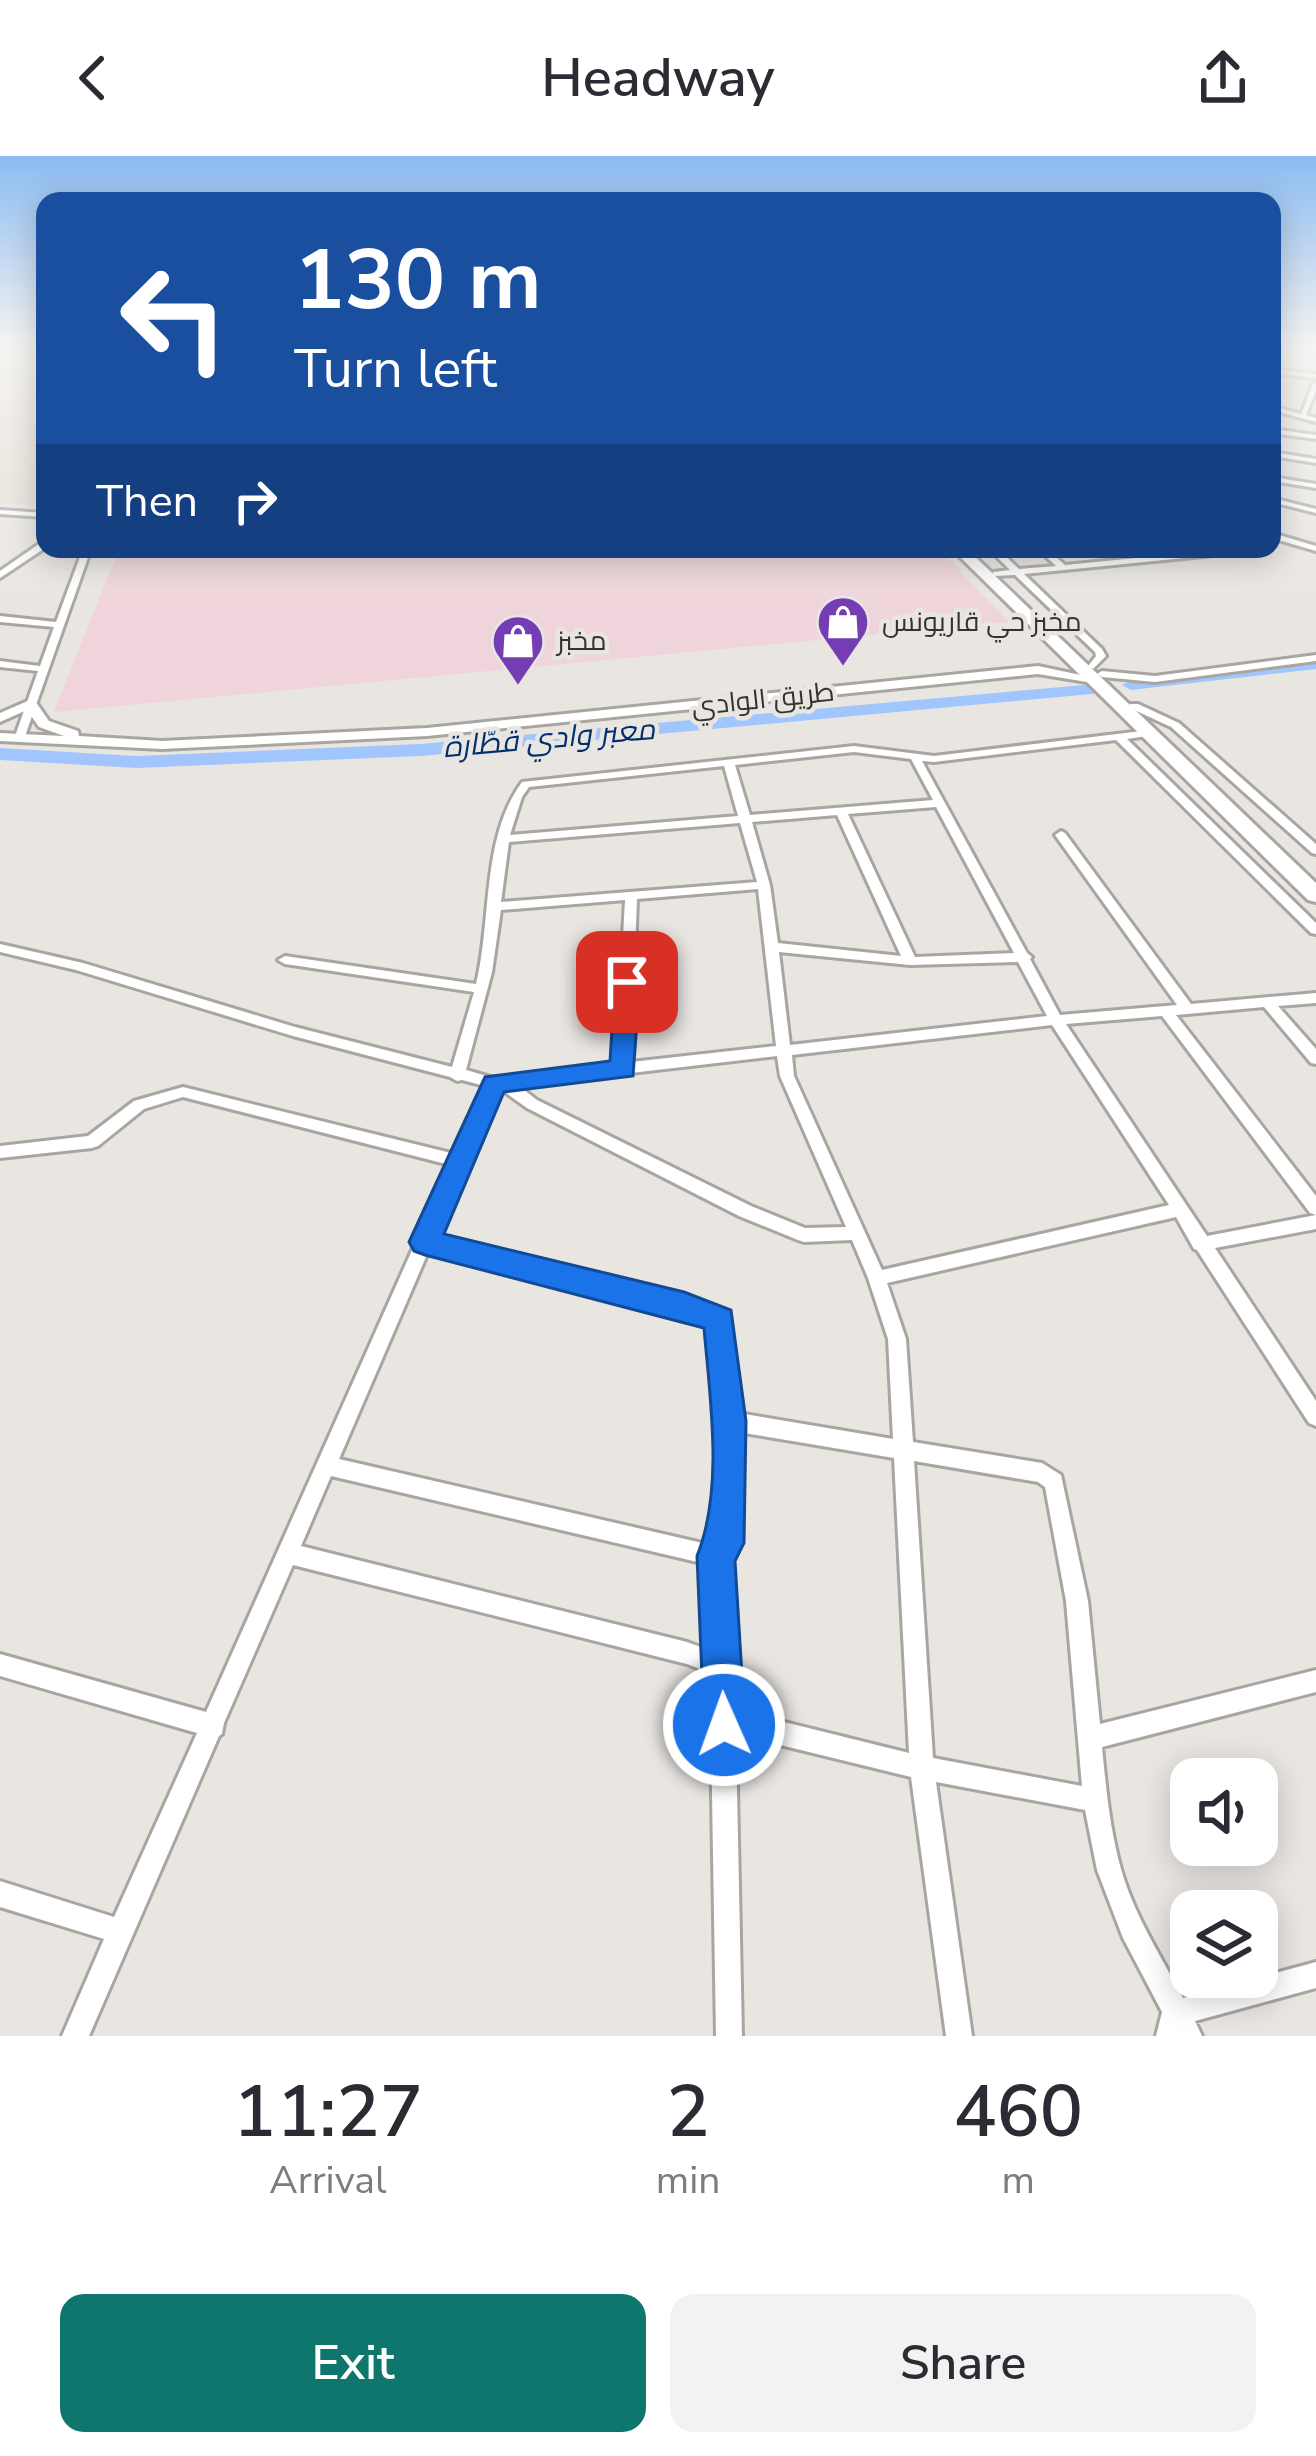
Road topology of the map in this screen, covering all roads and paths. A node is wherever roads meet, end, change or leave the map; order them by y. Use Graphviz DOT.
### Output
graph roads {
  1 [pos="1281,455"];
  2 [pos="1316,461"];
  3 [pos="1281,480"];
  4 [pos="1316,486"];
  5 [pos="1281,502"];
  6 [pos="0,512"];
  7 [pos="1316,512"];
  8 [pos="14,513"];
  9 [pos="36,514"];
  10 [pos="0,522"];
  11 [pos="1281,538"];
  12 [pos="1302,545"];
  13 [pos="1316,546"];
  14 [pos="1281,547"];
  15 [pos="36,550"];
  16 [pos="84,558"];
  17 [pos="970,558"];
  18 [pos="979,558"];
  19 [pos="1002,558"];
  20 [pos="1052,558"];
  21 [pos="1136,558"];
  22 [pos="1153,558"];
  23 [pos="1138,560"];
  24 [pos="1064,568"];
  25 [pos="1017,572"];
  26 [pos="996,574"];
  27 [pos="0,575"];
  28 [pos="0,619"];
  29 [pos="59,626"];
  30 [pos="1069,641"];
  31 [pos="1316,658"];
  32 [pos="0,664"];
  33 [pos="1035,666"];
  34 [pos="44,669"];
  35 [pos="1096,673"];
  36 [pos="30,704"];
  37 [pos="1134,706"];
  38 [pos="0,718"];
  39 [pos="485,724"];
  40 [pos="0,733"];
  41 [pos="1150,734"];
  42 [pos="20,735"];
  43 [pos="76,735"];
  44 [pos="1119,737"];
  45 [pos="916,759"];
  46 [pos="729,764"];
  47 [pos="1263,802"];
  48 [pos="940,803"];
  49 [pos="1240,806"];
  50 [pos="841,812"];
  51 [pos="746,820"];
  52 [pos="1061,836"];
  53 [pos="504,839"];
  54 [pos="1316,850"];
  55 [pos="1316,879"];
  56 [pos="764,885"];
  57 [pos="632,895"];
  58 [pos="1316,895"];
  59 [pos="498,906"];
  60 [pos="1316,930"];
  61 [pos="772,946"];
  62 [pos="0,948"];
  63 [pos="1025,957"];
  64 [pos="285,961"];
  65 [pos="910,961"];
  66 [pos="482,989"];
  67 [pos="1316,998"];
  68 [pos="1268,1003"];
  69 [pos="1187,1009"];
  70 [pos="1166,1011"];
  71 [pos="1056,1020"];
  72 [pos="784,1051"];
  73 [pos="1316,1059"];
  74 [pos="623,1070"];
  75 [pos="457,1076"];
  76 [pos="499,1083"];
  77 [pos="0,1152"];
  78 [pos="460,1161"];
  79 [pos="1316,1208"];
  80 [pos="1178,1210"];
  81 [pos="1316,1222"];
  82 [pos="858,1234"];
  83 [pos="425,1242"];
  84 [pos="1200,1244"];
  85 [pos="877,1278"];
  86 [pos="1316,1417"];
  87 [pos="729,1421"];
  88 [pos="901,1448"];
  89 [pos="328,1466"];
  90 [pos="287,1553"];
  91 [pos="716,1556"];
  92 [pos="0,1665"];
  93 [pos="723,1666"];
  94 [pos="1316,1681"];
  95 [pos="724,1725"];
  96 [pos="214,1726"];
  97 [pos="1088,1739"];
  98 [pos="922,1768"];
  99 [pos="1095,1800"];
  100 [pos="0,1894"];
  101 [pos="122,1932"];
  102 [pos="1316,1975"];
  103 [pos="1178,2028"];
  104 [pos="75,2036"];
  105 [pos="730,2036"];
  106 [pos="959,2036"];
  1 -- 2 [label="street"];
  3 -- 4 [label="street"];
  5 -- 7 [label="street"];
  6 -- 8 [label="street"];
  8 -- 9 [label="street"];
  8 -- 10 [label="street"];
  11 -- 12 [label="street"];
  12 -- 13 [label="street"];
  12 -- 14 [label="street"];
  15 -- 27 [label="street"];
  16 -- 29 [label="street"];
  17 -- 30 [label="highway"];
  18 -- 26 [label="highway"];
  19 -- 25 [label="street"];
  20 -- 24 [label="street"];
  21 -- 23 [label="street"];
  22 -- 23 [label="street"];
  23 -- 24 [label="street"];
  24 -- 25 [label="street"];
  25 -- 26 [label="street"];
  25 -- 30 [label="street"];
  26 -- 30 [label="highway"];
  28 -- 29 [label="street"];
  29 -- 34 [label="street"];
  30 -- 33 [label="main road"];
  30 -- 35 [label="highway"];
  30 -- 35 [label="street"];
  31 -- 35 [label="street"];
  32 -- 34 [label="street"];
  33 -- 35 [label="main road, طريق الوادي"];
  33 -- 39 [label="main road, طريق الوادي"];
  34 -- 36 [label="street"];
  35 -- 37 [label="highway"];
  35 -- 41 [label="highway"];
  36 -- 38 [label="main road"];
  36 -- 42 [label="street"];
  36 -- 43 [label="main road"];
  37 -- 47 [label="street"];
  37 -- 49 [label="highway"];
  39 -- 42 [label="main road, طريق الوادي"];
  39 -- 43 [label="main road, طريق الوادي"];
  40 -- 42 [label="main road, طريق الوادي"];
  41 -- 44 [label="street"];
  41 -- 58 [label="highway"];
  42 -- 43 [label="main road, طريق الوادي"];
  44 -- 45 [label="street"];
  44 -- 60 [label="street"];
  45 -- 46 [label="street"];
  45 -- 48 [label="street"];
  46 -- 51 [label="street"];
  46 -- 53 [label="street"];
  47 -- 49 [label="street"];
  47 -- 54 [label="street"];
  48 -- 50 [label="street"];
  48 -- 63 [label="street"];
  49 -- 55 [label="highway"];
  50 -- 51 [label="street"];
  50 -- 65 [label="street"];
  51 -- 53 [label="street"];
  51 -- 56 [label="street"];
  52 -- 69 [label="street"];
  53 -- 59 [label="street"];
  56 -- 57 [label="street"];
  56 -- 61 [label="street"];
  57 -- 59 [label="street"];
  57 -- 74 [label="street"];
  59 -- 66 [label="street"];
  61 -- 65 [label="street"];
  61 -- 72 [label="street"];
  62 -- 75 [label="street"];
  63 -- 65 [label="street"];
  63 -- 71 [label="street"];
  64 -- 66 [label="street"];
  66 -- 75 [label="street"];
  67 -- 68 [label="street"];
  68 -- 69 [label="street"];
  68 -- 73 [label="street"];
  69 -- 70 [label="street"];
  70 -- 71 [label="street"];
  70 -- 79 [label="street"];
  71 -- 72 [label="street"];
  71 -- 80 [label="street"];
  72 -- 74 [label="street"];
  72 -- 82 [label="street"];
  74 -- 76 [label="street"];
  75 -- 76 [label="street"];
  76 -- 78 [label="street"];
  76 -- 82 [label="street"];
  77 -- 78 [label="street"];
  78 -- 83 [label="street"];
  80 -- 84 [label="street"];
  80 -- 85 [label="street"];
  81 -- 84 [label="street"];
  82 -- 85 [label="street"];
  83 -- 87 [label="street"];
  83 -- 89 [label="street"];
  84 -- 86 [label="street"];
  85 -- 88 [label="street"];
  87 -- 88 [label="street"];
  87 -- 91 [label="street"];
  88 -- 97 [label="street"];
  88 -- 98 [label="street"];
  89 -- 90 [label="street"];
  89 -- 91 [label="street"];
  90 -- 93 [label="street"];
  90 -- 96 [label="street"];
  91 -- 93 [label="street"];
  92 -- 96 [label="street"];
  93 -- 95 [label="street"];
  94 -- 97 [label="street"];
  95 -- 98 [label="street"];
  95 -- 105 [label="street"];
  96 -- 101 [label="street"];
  97 -- 99 [label="street"];
  98 -- 99 [label="street"];
  98 -- 106 [label="street"];
  99 -- 103 [label="street"];
  100 -- 101 [label="street"];
  101 -- 104 [label="street"];
  102 -- 103 [label="street"];
}
